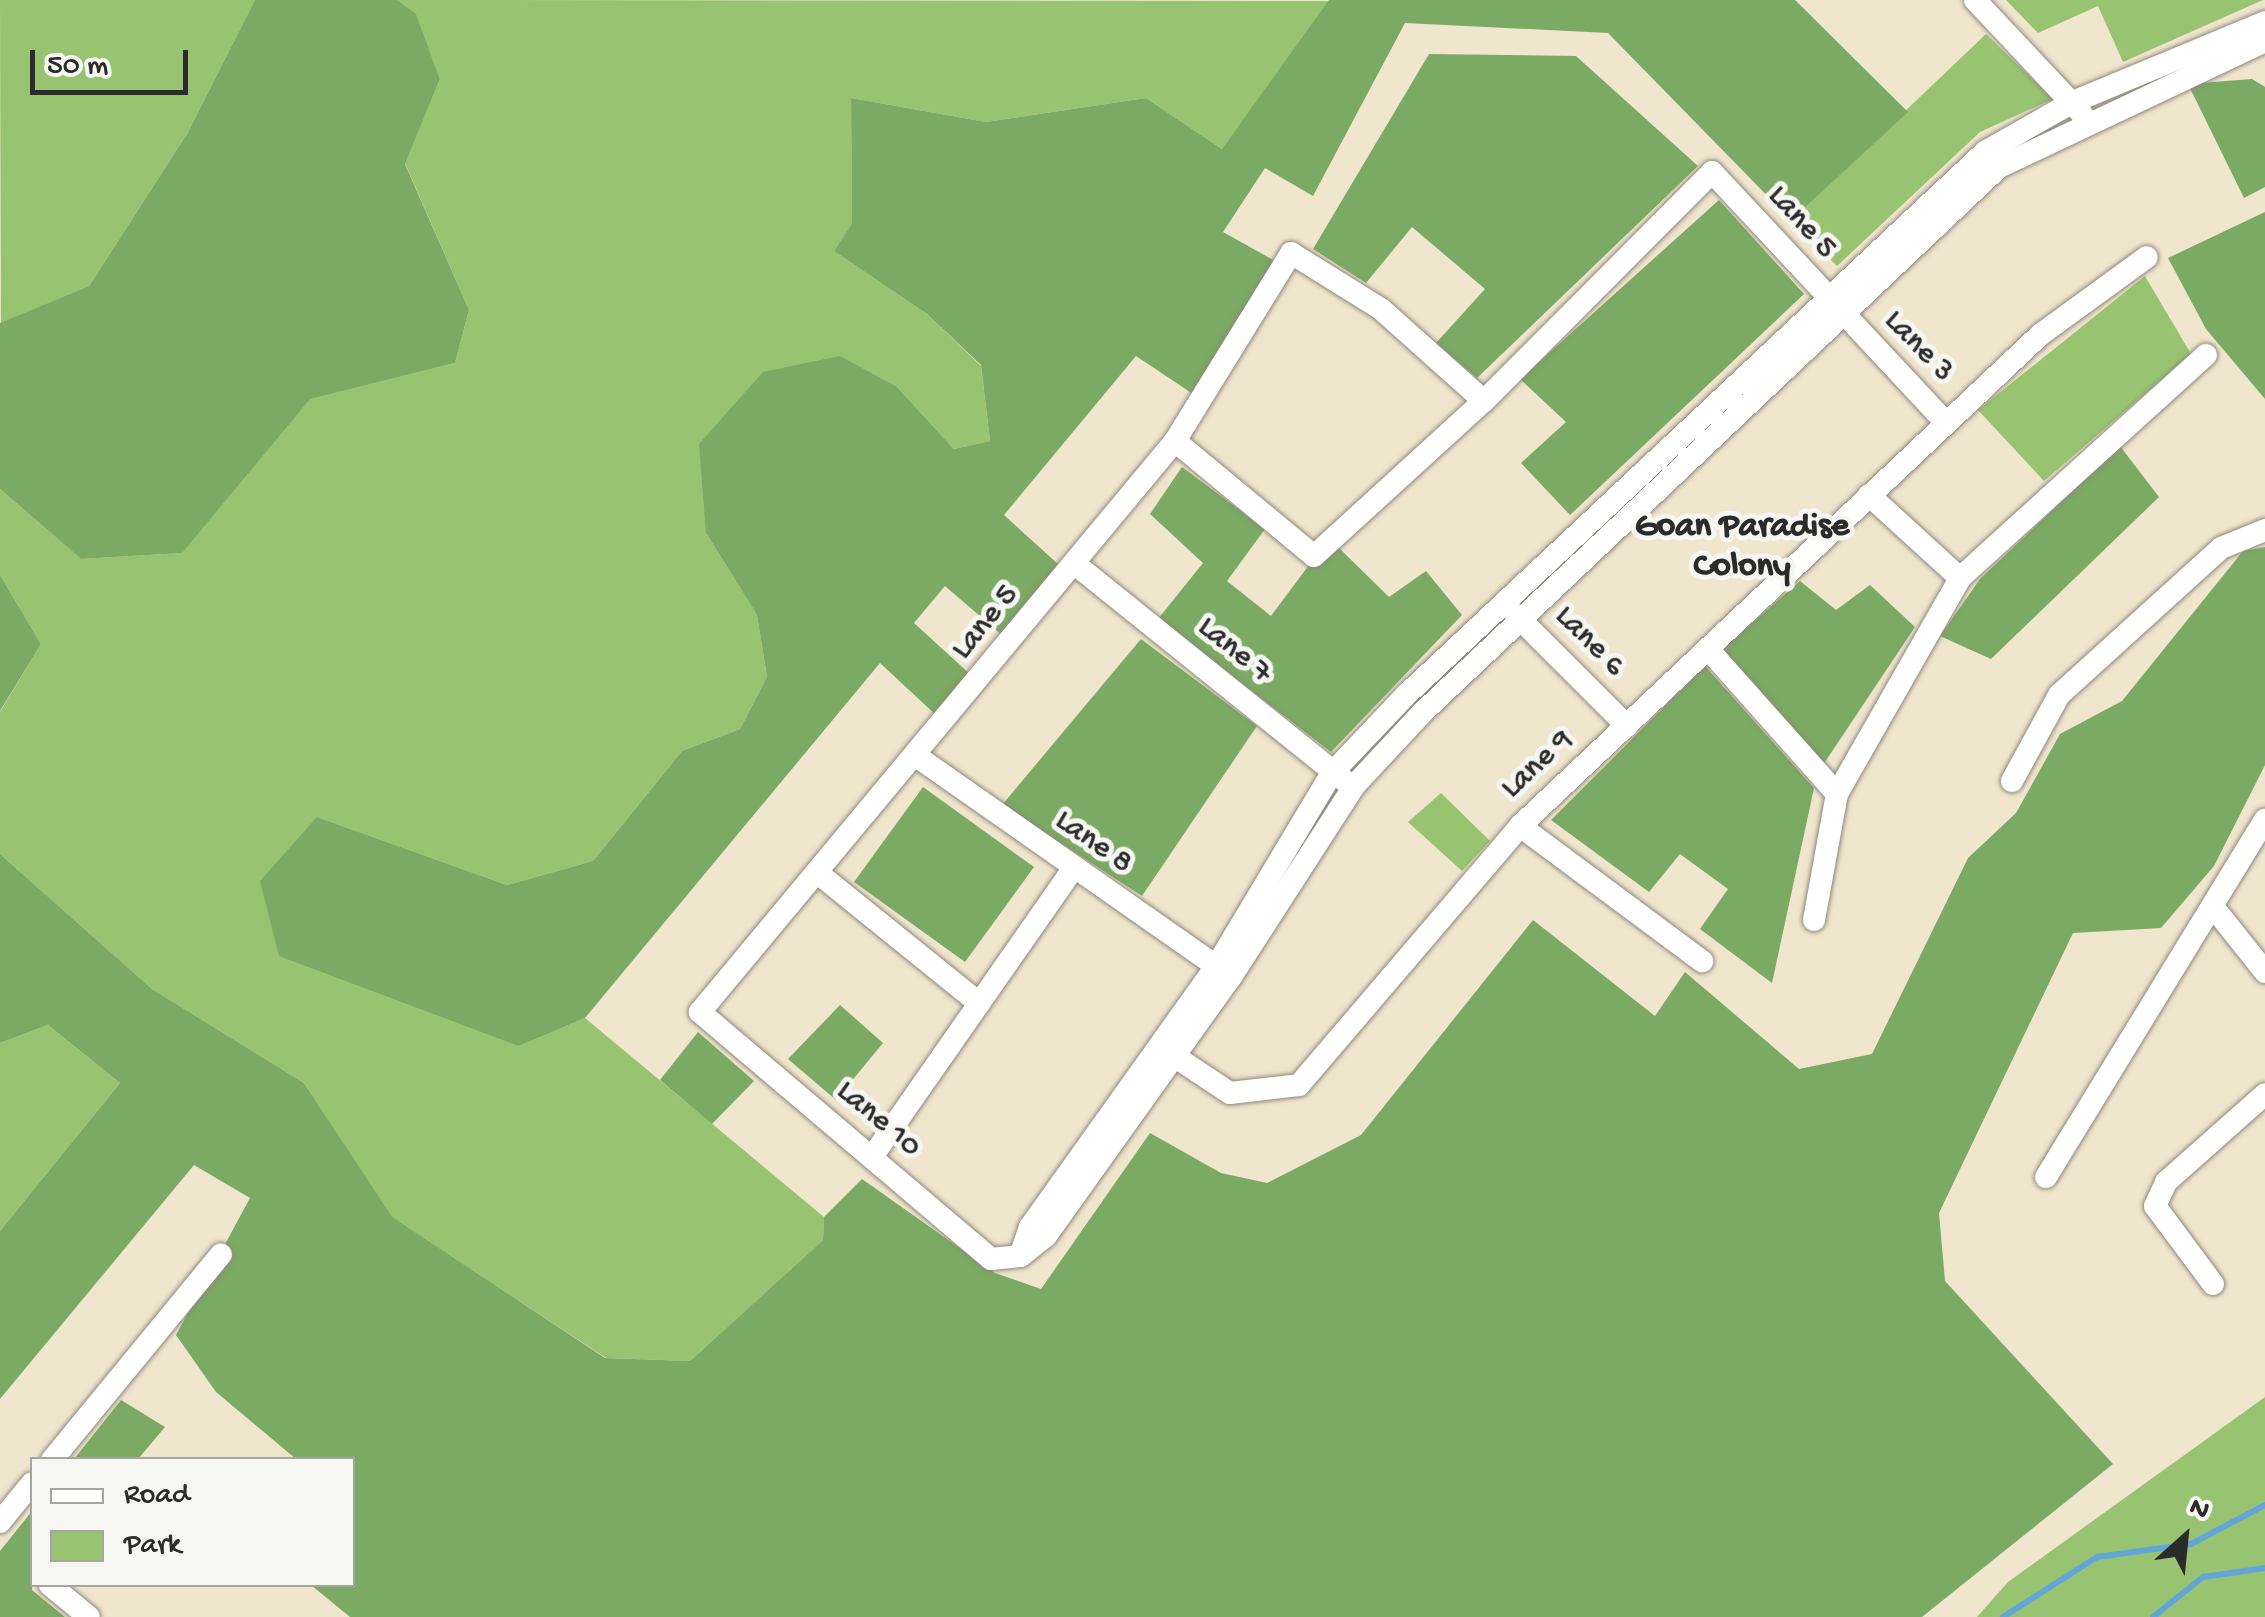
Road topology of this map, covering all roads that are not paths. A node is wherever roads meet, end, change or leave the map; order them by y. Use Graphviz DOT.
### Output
graph roads {
  1 [pos="1975,0"];
  2 [pos="2265,22"];
  3 [pos="2265,40"];
  4 [pos="2079,110"];
  5 [pos="2147,258"];
  6 [pos="1825,299"];
  7 [pos="1842,316"];
  8 [pos="2206,354"];
  9 [pos="1484,401"];
  10 [pos="1946,423"];
  11 [pos="1175,441"];
  12 [pos="1869,495"];
  13 [pos="2265,530"];
  14 [pos="1075,564"];
  15 [pos="1960,578"];
  16 [pos="1506,605"];
  17 [pos="1524,623"];
  18 [pos="1708,648"];
  19 [pos="1626,726"];
  20 [pos="919,758"];
  21 [pos="1332,773"];
  22 [pos="2012,781"];
  23 [pos="1354,786"];
  24 [pos="1837,794"];
  25 [pos="2265,820"];
  26 [pos="1520,826"];
  27 [pos="1072,870"];
  28 [pos="819,874"];
  29 [pos="2214,908"];
  30 [pos="1814,920"];
  31 [pos="1702,961"];
  32 [pos="1224,971"];
  33 [pos="2265,972"];
  34 [pos="979,1003"];
  35 [pos="700,1012"];
  36 [pos="1174,1056"];
  37 [pos="2265,1094"];
  38 [pos="872,1157"];
  39 [pos="2046,1177"];
  40 [pos="221,1254"];
  41 [pos="1020,1256"];
  42 [pos="2212,1284"];
  43 [pos="54,1457"];
  44 [pos="30,1485"];
  45 [pos="0,1522"];
  46 [pos="52,1587"];
  47 [pos="89,1617"];
  1 -- 4 [label="street"];
  2 -- 4 [label="street"];
  3 -- 4 [label="street"];
  4 -- 6 [label="street"];
  4 -- 7 [label="street"];
  5 -- 10 [label="street, Lane 9"];
  6 -- 7 [label="street, Lane 5"];
  6 -- 9 [label="street, Lane 5"];
  6 -- 16 [label="street"];
  7 -- 10 [label="street, Lane 3"];
  7 -- 17 [label="street"];
  8 -- 15 [label="street"];
  9 -- 11 [label="street"];
  9 -- 11 [label="street, Lane 5"];
  10 -- 12 [label="street, Lane 9"];
  11 -- 14 [label="street, Lane 5"];
  12 -- 15 [label="street"];
  12 -- 18 [label="street, Lane 9"];
  13 -- 22 [label="street"];
  14 -- 20 [label="street, Lane 5"];
  14 -- 21 [label="street, Lane 7"];
  15 -- 24 [label="street"];
  16 -- 17 [label="street, Lane 6"];
  16 -- 21 [label="street"];
  17 -- 19 [label="street, Lane 6"];
  17 -- 23 [label="street"];
  18 -- 19 [label="street, Lane 9"];
  18 -- 24 [label="street"];
  19 -- 26 [label="street, Lane 9"];
  20 -- 27 [label="street, Lane 8"];
  20 -- 28 [label="street, Lane 5"];
  21 -- 23 [label="street, Lane 7"];
  21 -- 32 [label="street"];
  23 -- 32 [label="street"];
  24 -- 30 [label="street"];
  25 -- 29 [label="street"];
  26 -- 31 [label="street"];
  26 -- 36 [label="street, Lane 9"];
  27 -- 32 [label="street, Lane 8"];
  27 -- 34 [label="street"];
  28 -- 34 [label="street"];
  28 -- 35 [label="street, Lane 5"];
  29 -- 33 [label="street"];
  29 -- 39 [label="street"];
  32 -- 36 [label="street"];
  32 -- 41 [label="street"];
  34 -- 38 [label="street"];
  35 -- 38 [label="street, Lane 10"];
  36 -- 41 [label="street"];
  37 -- 42 [label="street"];
  38 -- 41 [label="street, Lane 10"];
  40 -- 43 [label="street"];
  44 -- 45 [label="street"];
  46 -- 47 [label="street"];
}
